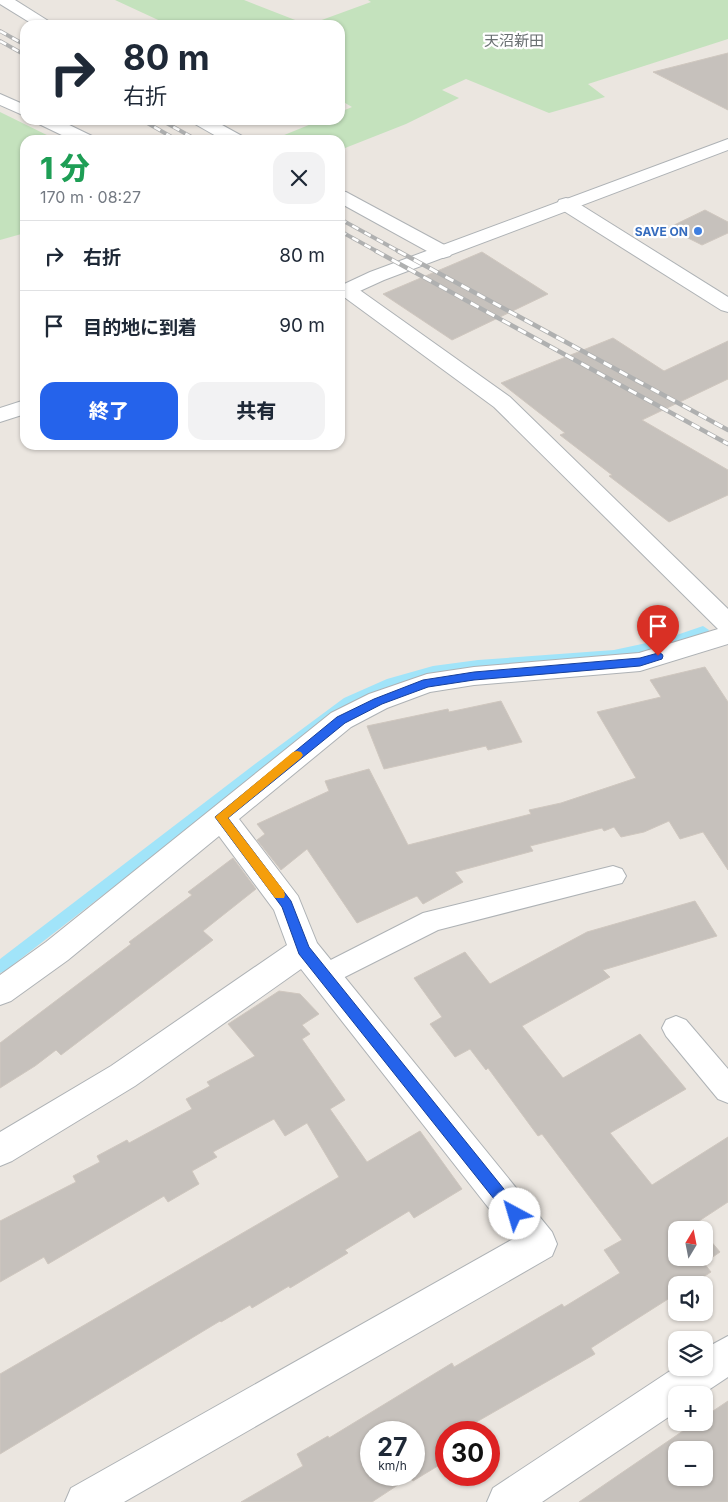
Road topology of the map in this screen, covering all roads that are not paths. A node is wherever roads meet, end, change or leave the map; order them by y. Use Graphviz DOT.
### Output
graph roads {
  1 [pos="4,0"];
  2 [pos="37,20"];
  3 [pos="0,99"];
  4 [pos="20,109"];
  5 [pos="55,125"];
  6 [pos="210,125"];
  7 [pos="76,135"];
  8 [pos="227,135"];
  9 [pos="728,144"];
  10 [pos="345,199"];
  11 [pos="566,204"];
  12 [pos="443,252"];
  13 [pos="347,286"];
  14 [pos="728,306"];
  15 [pos="20,409"];
  16 [pos="0,416"];
  17 [pos="728,624"];
  18 [pos="728,635"];
  19 [pos="221,817"];
  20 [pos="613,876"];
  21 [pos="304,950"];
  22 [pos="325,976"];
  23 [pos="0,992"];
  24 [pos="676,1028"];
  25 [pos="728,1090"];
  26 [pos="0,1150"];
  27 [pos="728,1355"];
  28 [pos="85,1502"];
  29 [pos="507,1502"];
  1 -- 2 [label="street"];
  3 -- 4 [label="street"];
  5 -- 7 [label="street"];
  6 -- 8 [label="street"];
  9 -- 11 [label="street"];
  10 -- 12 [label="street"];
  11 -- 12 [label="street"];
  11 -- 14 [label="street"];
  12 -- 13 [label="street"];
  13 -- 17 [label="street"];
  15 -- 16 [label="street"];
  18 -- 19 [label="street"];
  19 -- 21 [label="street"];
  19 -- 23 [label="street"];
  20 -- 22 [label="lane"];
  21 -- 22 [label="street"];
  21 -- 26 [label="street"];
  22 -- 28 [label="street"];
  24 -- 25 [label="lane"];
  27 -- 29 [label="street"];
}
